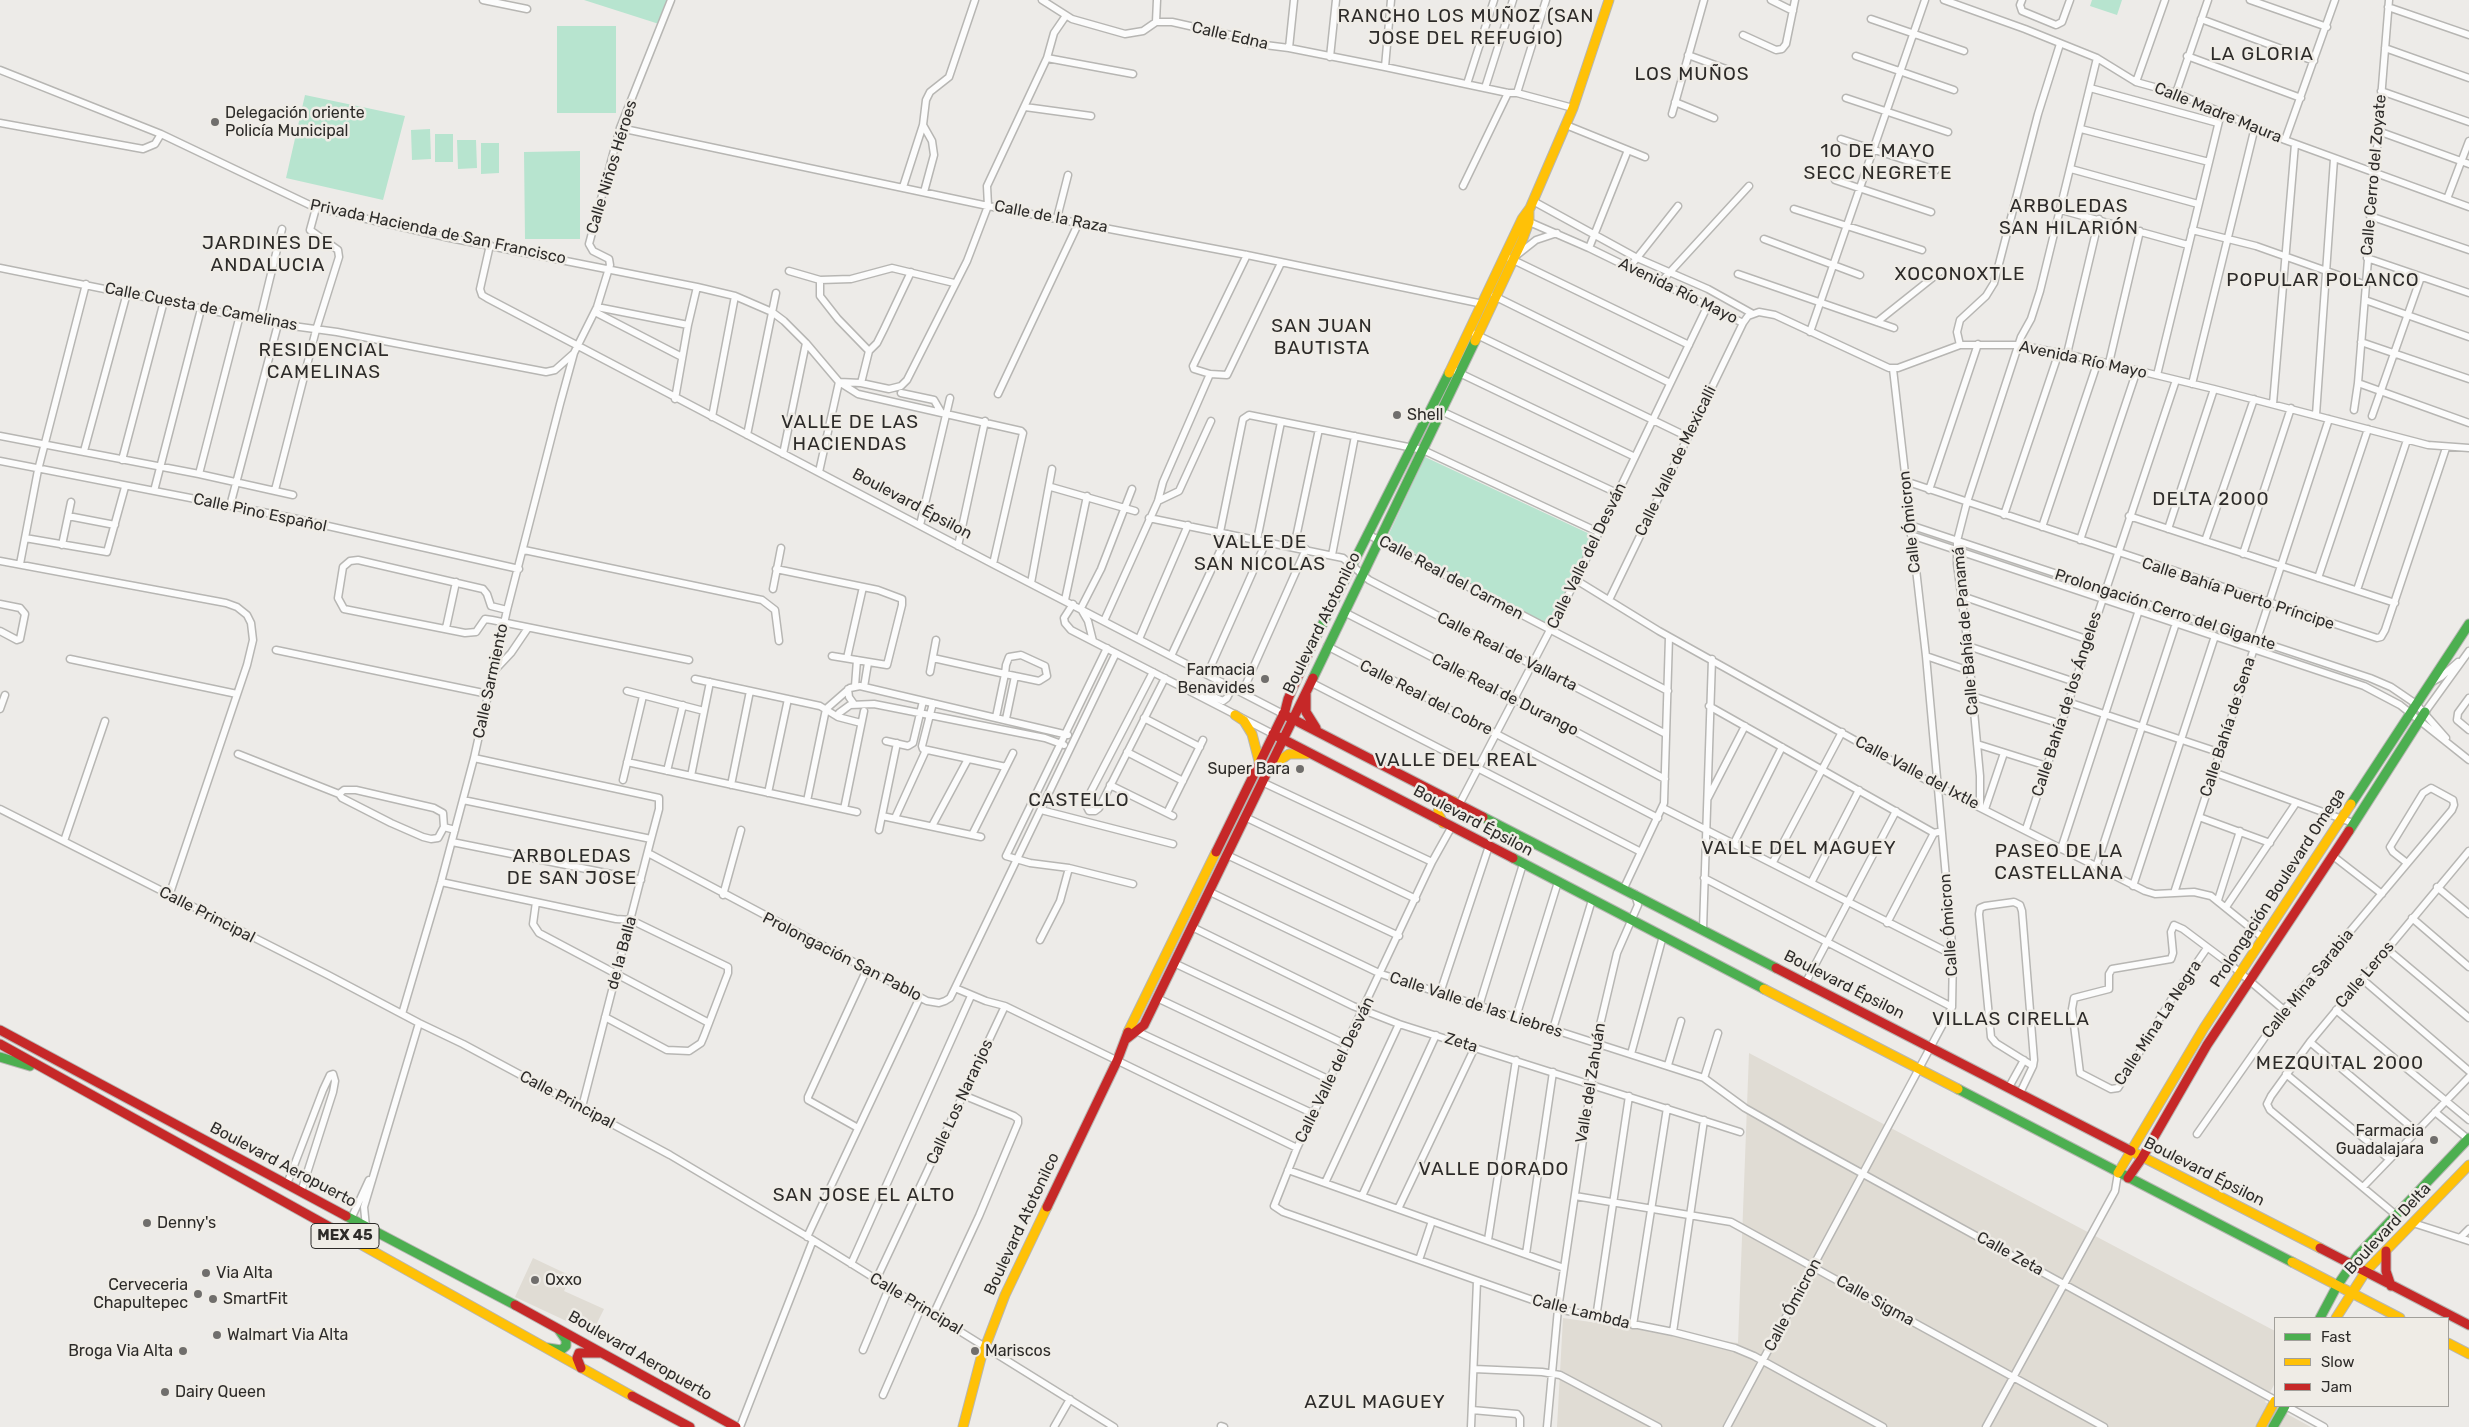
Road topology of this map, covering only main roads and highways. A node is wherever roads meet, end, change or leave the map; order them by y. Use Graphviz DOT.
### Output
graph roads {
  1 [pos="1609,0"];
  2 [pos="1492,295"];
  3 [pos="1474,333"];
  4 [pos="1437,409"];
  5 [pos="2469,624"];
  6 [pos="1308,686"];
  7 [pos="1235,714"];
  8 [pos="1283,714"];
  9 [pos="2423,717"];
  10 [pos="1292,718"];
  11 [pos="1320,732"];
  12 [pos="1273,734"];
  13 [pos="1283,738"];
  14 [pos="1312,754"];
  15 [pos="1259,762"];
  16 [pos="1267,772"];
  17 [pos="1458,802"];
  18 [pos="1443,823"];
  19 [pos="0,1030"];
  20 [pos="1134,1030"];
  21 [pos="0,1044"];
  22 [pos="0,1057"];
  23 [pos="41,1067"];
  24 [pos="2469,1139"];
  25 [pos="2132,1152"];
  26 [pos="2469,1156"];
  27 [pos="2142,1158"];
  28 [pos="2469,1165"];
  29 [pos="2118,1173"];
  30 [pos="2128,1178"];
  31 [pos="2452,1182"];
  32 [pos="2386,1251"];
  33 [pos="2352,1264"];
  34 [pos="2366,1271"];
  35 [pos="2337,1286"];
  36 [pos="2391,1286"];
  37 [pos="2350,1293"];
  38 [pos="2321,1317"];
  39 [pos="2337,1317"];
  40 [pos="2398,1317"];
  41 [pos="2469,1325"];
  42 [pos="556,1326"];
  43 [pos="536,1344"];
  44 [pos="2449,1344"];
  45 [pos="606,1354"];
  46 [pos="2469,1354"];
  47 [pos="581,1368"];
  48 [pos="2274,1402"];
  49 [pos="2284,1407"];
  50 [pos="690,1427"];
  51 [pos="736,1427"];
  52 [pos="963,1427"];
  53 [pos="2261,1427"];
  54 [pos="2273,1427"];
  1 -- 2 [label="main road, Boulevard Atotonilco"];
  2 -- 3 [label="main road, Boulevard Atotonilco"];
  2 -- 3 [label="main road, Boulevard Atotonilco"];
  3 -- 4 [label="main road, Boulevard Atotonilco"];
  4 -- 6 [label="main road, Boulevard Atotonilco"];
  4 -- 8 [label="main road, Boulevard Atotonilco"];
  5 -- 25 [label="main road, Prolongación Boulevard Omega"];
  6 -- 10 [label="main road, Boulevard Atotonilco"];
  6 -- 11 [label="main road"];
  7 -- 15 [label="main road"];
  8 -- 10 [label="main road, Boulevard Épsilon"];
  8 -- 12 [label="main road, Boulevard Atotonilco"];
  9 -- 27 [label="main road, Prolongación Boulevard Omega"];
  10 -- 11 [label="main road, Boulevard Épsilon"];
  10 -- 13 [label="main road, Boulevard Atotonilco"];
  11 -- 17 [label="main road, Boulevard Épsilon"];
  12 -- 13 [label="main road, Boulevard Épsilon"];
  12 -- 15 [label="main road, Boulevard Atotonilco"];
  13 -- 14 [label="main road, Boulevard Épsilon"];
  13 -- 16 [label="main road, Boulevard Atotonilco"];
  14 -- 16 [label="main road"];
  14 -- 18 [label="main road, Boulevard Épsilon"];
  15 -- 20 [label="main road, Boulevard Atotonilco"];
  16 -- 20 [label="main road, Boulevard Atotonilco"];
  17 -- 18 [label="main road"];
  17 -- 25 [label="main road, Boulevard Épsilon"];
  18 -- 29 [label="main road, Boulevard Épsilon"];
  19 -- 42 [label="main road, Boulevard Aeropuerto / MEX 45"];
  20 -- 52 [label="main road, Boulevard Atotonilco"];
  21 -- 23 [label="main road, Boulevard Aeropuerto / MEX 45"];
  22 -- 23 [label="main road"];
  23 -- 43 [label="main road, Boulevard Aeropuerto / MEX 45"];
  24 -- 33 [label="main road, Boulevard Delta"];
  25 -- 27 [label="main road, Boulevard Épsilon"];
  25 -- 29 [label="main road, Prolongación Boulevard Omega"];
  26 -- 31 [label="main road"];
  27 -- 30 [label="main road, Prolongación Boulevard Omega"];
  27 -- 33 [label="main road, Boulevard Épsilon"];
  28 -- 31 [label="main road, Boulevard Delta"];
  29 -- 30 [label="main road, Boulevard Épsilon"];
  30 -- 35 [label="main road, Boulevard Épsilon"];
  31 -- 32 [label="main road, Boulevard Delta"];
  32 -- 34 [label="main road, Boulevard Delta"];
  32 -- 36 [label="main road"];
  33 -- 34 [label="main road, Boulevard Épsilon"];
  33 -- 35 [label="main road, Boulevard Delta"];
  34 -- 36 [label="main road, Boulevard Épsilon"];
  34 -- 37 [label="main road, Boulevard Delta"];
  35 -- 37 [label="main road, Boulevard Épsilon"];
  35 -- 38 [label="main road, Boulevard Delta"];
  36 -- 41 [label="main road, Boulevard Épsilon"];
  37 -- 39 [label="main road, Boulevard Delta"];
  37 -- 40 [label="main road, Boulevard Épsilon"];
  42 -- 43 [label="main road"];
  42 -- 45 [label="main road, Boulevard Aeropuerto / MEX 45"];
  43 -- 47 [label="main road, Boulevard Aeropuerto / MEX 45"];
  44 -- 46 [label="main road"];
  45 -- 47 [label="main road"];
  45 -- 51 [label="main road, Boulevard Aeropuerto / MEX 45"];
  47 -- 50 [label="main road, Boulevard Aeropuerto / MEX 45"];
  48 -- 53 [label="main road"];
  49 -- 54 [label="main road"];
}
